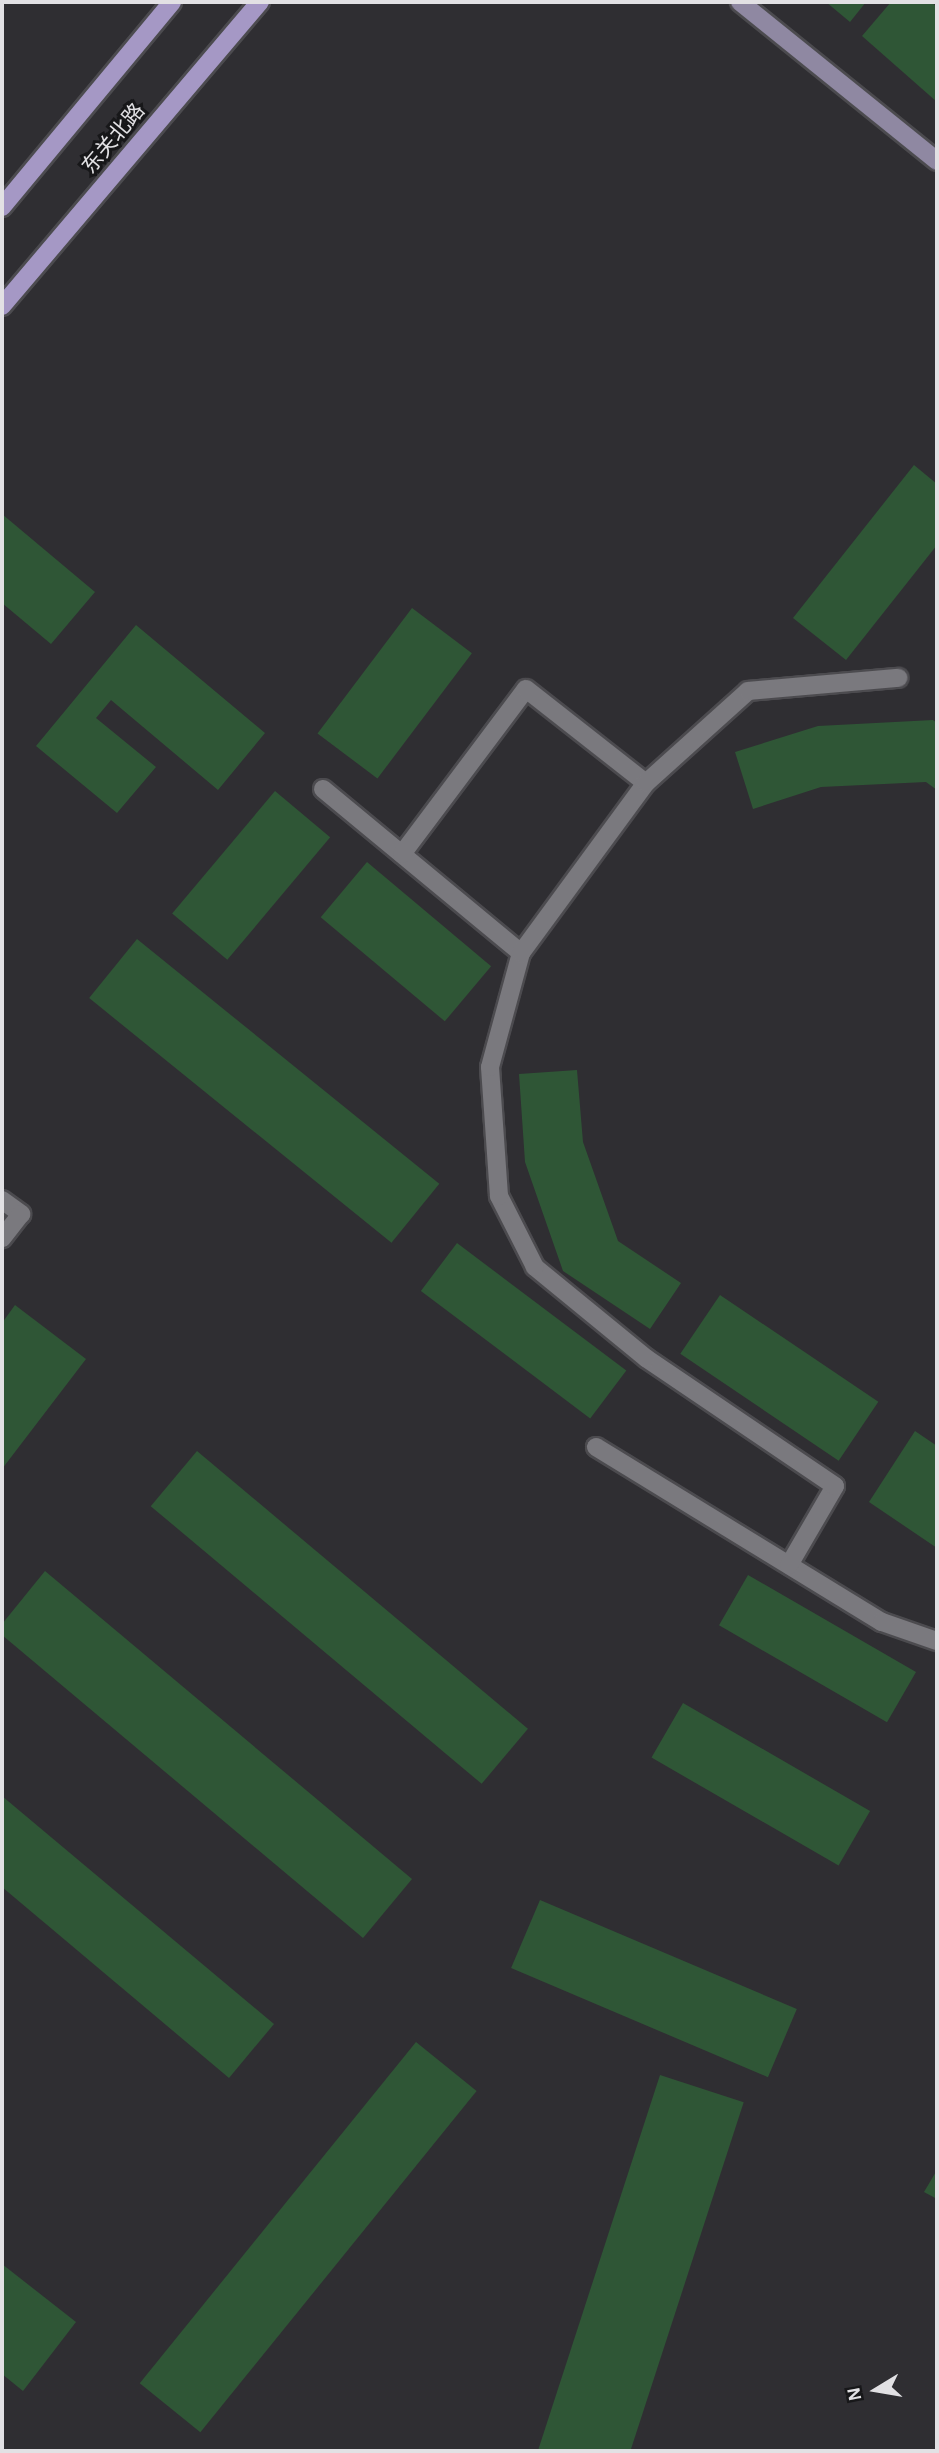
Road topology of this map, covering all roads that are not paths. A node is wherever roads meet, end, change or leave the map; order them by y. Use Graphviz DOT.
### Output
graph roads {
  1 [pos="172,2"];
  2 [pos="260,2"];
  3 [pos="740,2"];
  4 [pos="937,162"];
  5 [pos="2,206"];
  6 [pos="2,306"];
  7 [pos="898,677"];
  8 [pos="646,783"];
  9 [pos="324,789"];
  10 [pos="402,854"];
  11 [pos="522,953"];
  12 [pos="2,1199"];
  13 [pos="2,1238"];
  14 [pos="596,1447"];
  15 [pos="789,1565"];
  16 [pos="937,1641"];
  1 -- 5 [label="main road"];
  2 -- 6 [label="main road, 东关北路"];
  3 -- 4 [label="street"];
  7 -- 8 [label="street"];
  8 -- 10 [label="street"];
  8 -- 11 [label="street"];
  9 -- 10 [label="street"];
  10 -- 11 [label="street"];
  11 -- 15 [label="street"];
  12 -- 13 [label="street"];
  14 -- 15 [label="street"];
  15 -- 16 [label="street"];
}
